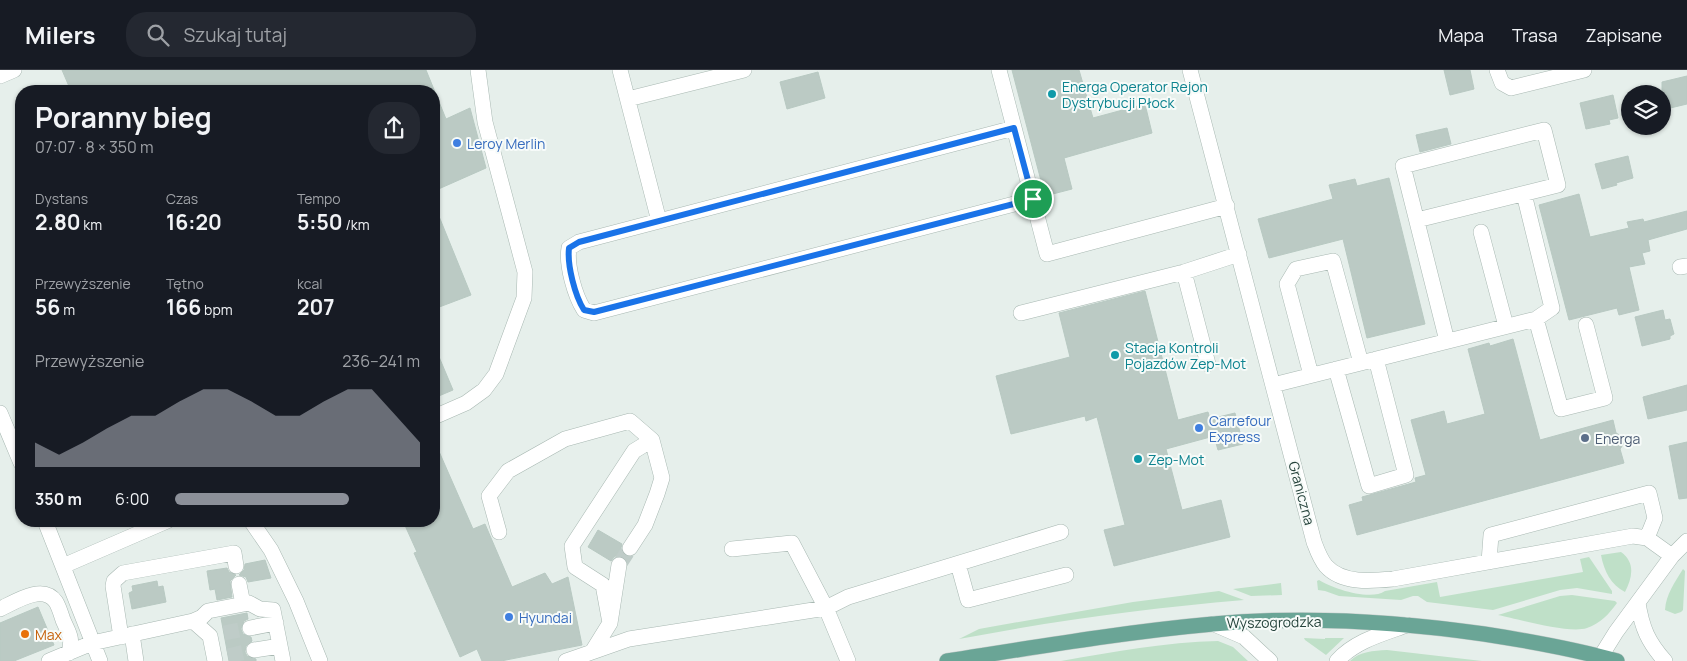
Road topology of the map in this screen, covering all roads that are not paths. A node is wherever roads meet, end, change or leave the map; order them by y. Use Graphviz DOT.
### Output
graph roads {
  1 [pos="14,70"];
  2 [pos="478,70"];
  3 [pos="620,70"];
  4 [pos="744,70"];
  5 [pos="999,70"];
  6 [pos="1190,70"];
  7 [pos="1497,70"];
  8 [pos="1584,70"];
  9 [pos="0,76"];
  10 [pos="628,100"];
  11 [pos="1014,128"];
  12 [pos="1524,194"];
  13 [pos="1033,199"];
  14 [pos="1227,206"];
  15 [pos="1416,220"];
  16 [pos="659,221"];
  17 [pos="1481,232"];
  18 [pos="1239,254"];
  19 [pos="1184,272"];
  20 [pos="1021,313"];
  21 [pos="1536,319"];
  22 [pos="1586,325"];
  23 [pos="1506,326"];
  24 [pos="1447,341"];
  25 [pos="1376,359"];
  26 [pos="1361,363"];
  27 [pos="1208,364"];
  28 [pos="1336,369"];
  29 [pos="1311,375"];
  30 [pos="1273,385"];
  31 [pos="0,413"];
  32 [pos="440,414"];
  33 [pos="652,440"];
  34 [pos="15,449"];
  35 [pos="48,527"];
  36 [pos="153,527"];
  37 [pos="255,527"];
  38 [pos="499,532"];
  39 [pos="1061,532"];
  40 [pos="1647,538"];
  41 [pos="1687,541"];
  42 [pos="630,548"];
  43 [pos="732,548"];
  44 [pos="1672,556"];
  45 [pos="1489,562"];
  46 [pos="958,564"];
  47 [pos="62,566"];
  48 [pos="236,566"];
  49 [pos="619,566"];
  50 [pos="1066,575"];
  51 [pos="239,584"];
  52 [pos="296,601"];
  53 [pos="1638,603"];
  54 [pos="243,604"];
  55 [pos="826,608"];
  56 [pos="0,609"];
  57 [pos="274,617"];
  58 [pos="193,622"];
  59 [pos="610,623"];
  60 [pos="1214,624"];
  61 [pos="1409,624"];
  62 [pos="250,628"];
  63 [pos="126,636"];
  64 [pos="92,643"];
  65 [pos="280,646"];
  66 [pos="254,650"];
  67 [pos="592,652"];
  68 [pos="69,653"];
  69 [pos="219,658"];
  70 [pos="1599,659"];
  71 [pos="49,661"];
  72 [pos="100,661"];
  73 [pos="136,661"];
  74 [pos="283,661"];
  75 [pos="320,661"];
  76 [pos="566,661"];
  77 [pos="848,661"];
  78 [pos="947,661"];
  79 [pos="1270,661"];
  80 [pos="1337,661"];
  81 [pos="1618,661"];
  82 [pos="1665,661"];
  1 -- 9 [label="street"];
  2 -- 32 [label="street"];
  3 -- 10 [label="street"];
  4 -- 10 [label="street"];
  5 -- 11 [label="street"];
  6 -- 14 [label="street, Graniczna"];
  7 -- 8 [label="street"];
  10 -- 16 [label="street"];
  11 -- 13 [label="street"];
  11 -- 16 [label="street"];
  12 -- 15 [label="street"];
  12 -- 15 [label="street"];
  12 -- 21 [label="street"];
  13 -- 14 [label="street"];
  13 -- 16 [label="street"];
  14 -- 18 [label="street, Graniczna"];
  15 -- 24 [label="street"];
  17 -- 23 [label="street"];
  18 -- 19 [label="street"];
  18 -- 30 [label="street, Graniczna"];
  19 -- 20 [label="street"];
  19 -- 27 [label="street"];
  21 -- 22 [label="street"];
  21 -- 23 [label="street"];
  23 -- 24 [label="street"];
  24 -- 25 [label="street"];
  25 -- 26 [label="street"];
  25 -- 28 [label="street"];
  26 -- 28 [label="street"];
  26 -- 29 [label="street"];
  28 -- 29 [label="street"];
  29 -- 30 [label="street"];
  30 -- 45 [label="street, Graniczna"];
  31 -- 34 [label="street"];
  33 -- 38 [label="street"];
  33 -- 42 [label="street"];
  33 -- 59 [label="street"];
  35 -- 47 [label="street"];
  36 -- 47 [label="street"];
  37 -- 52 [label="street"];
  39 -- 46 [label="street"];
  40 -- 44 [label="street"];
  40 -- 45 [label="street, Graniczna"];
  40 -- 45 [label="street"];
  41 -- 44 [label="street"];
  43 -- 55 [label="street"];
  44 -- 53 [label="street"];
  46 -- 50 [label="street"];
  46 -- 55 [label="street"];
  47 -- 64 [label="street"];
  48 -- 63 [label="street"];
  49 -- 59 [label="street"];
  51 -- 54 [label="street"];
  52 -- 57 [label="street"];
  52 -- 75 [label="street"];
  53 -- 70 [label="street"];
  53 -- 82 [label="street"];
  54 -- 57 [label="street"];
  54 -- 58 [label="street"];
  55 -- 67 [label="street"];
  55 -- 77 [label="street"];
  56 -- 68 [label="street"];
  57 -- 62 [label="street"];
  57 -- 65 [label="street"];
  58 -- 63 [label="street"];
  58 -- 69 [label="street"];
  59 -- 67 [label="street"];
  60 -- 61 [label="main road, Wyszogrodzka"];
  60 -- 78 [label="main road, Wyszogrodzka"];
  60 -- 79 [label="street"];
  61 -- 70 [label="main road, Wyszogrodzka"];
  61 -- 80 [label="street"];
  63 -- 64 [label="street"];
  63 -- 73 [label="street"];
  64 -- 68 [label="street"];
  64 -- 72 [label="street"];
  65 -- 66 [label="street"];
  65 -- 74 [label="street"];
  67 -- 76 [label="street"];
  68 -- 71 [label="street"];
  70 -- 81 [label="main road, Wyszogrodzka"];
}
